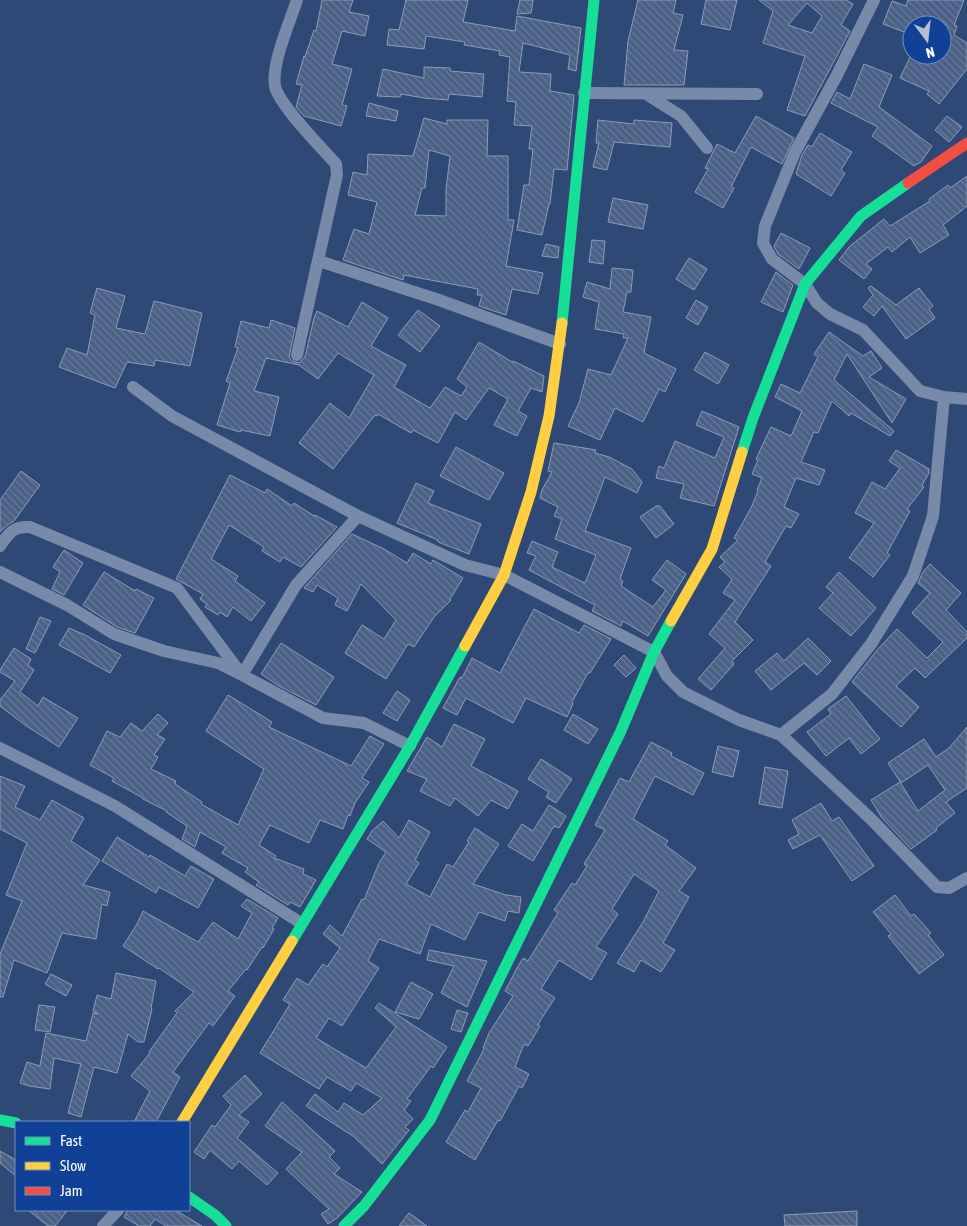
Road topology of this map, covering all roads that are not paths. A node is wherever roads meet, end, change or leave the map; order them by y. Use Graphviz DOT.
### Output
graph roads {
  1 [pos="297,0"];
  2 [pos="594,0"];
  3 [pos="874,0"];
  4 [pos="584,93"];
  5 [pos="646,94"];
  6 [pos="758,94"];
  7 [pos="967,143"];
  8 [pos="707,148"];
  9 [pos="319,261"];
  10 [pos="804,284"];
  11 [pos="560,344"];
  12 [pos="297,354"];
  13 [pos="133,387"];
  14 [pos="944,397"];
  15 [pos="967,399"];
  16 [pos="358,516"];
  17 [pos="0,546"];
  18 [pos="0,572"];
  19 [pos="504,575"];
  20 [pos="654,652"];
  21 [pos="242,675"];
  22 [pos="781,735"];
  23 [pos="410,746"];
  24 [pos="0,748"];
  25 [pos="967,878"];
  26 [pos="301,923"];
  27 [pos="0,1120"];
  28 [pos="183,1121"];
  29 [pos="15,1123"];
  30 [pos="190,1198"];
  31 [pos="117,1211"];
  32 [pos="103,1226"];
  33 [pos="226,1226"];
  34 [pos="344,1226"];
  1 -- 9 [label="street"];
  2 -- 4 [label="street"];
  3 -- 10 [label="street"];
  4 -- 5 [label="street"];
  4 -- 11 [label="street"];
  5 -- 6 [label="street"];
  5 -- 8 [label="street"];
  7 -- 10 [label="street"];
  9 -- 11 [label="street"];
  9 -- 12 [label="street"];
  10 -- 14 [label="street"];
  10 -- 20 [label="street"];
  11 -- 19 [label="street"];
  13 -- 16 [label="street"];
  14 -- 15 [label="street"];
  14 -- 22 [label="street"];
  16 -- 19 [label="street"];
  16 -- 21 [label="street"];
  17 -- 21 [label="street"];
  18 -- 21 [label="street"];
  19 -- 20 [label="street"];
  19 -- 23 [label="street"];
  20 -- 22 [label="street"];
  20 -- 34 [label="street"];
  21 -- 23 [label="street"];
  22 -- 25 [label="street"];
  23 -- 26 [label="street"];
  24 -- 26 [label="street"];
  26 -- 28 [label="street"];
  27 -- 29 [label="street"];
  30 -- 33 [label="street"];
  31 -- 32 [label="street"];
}
